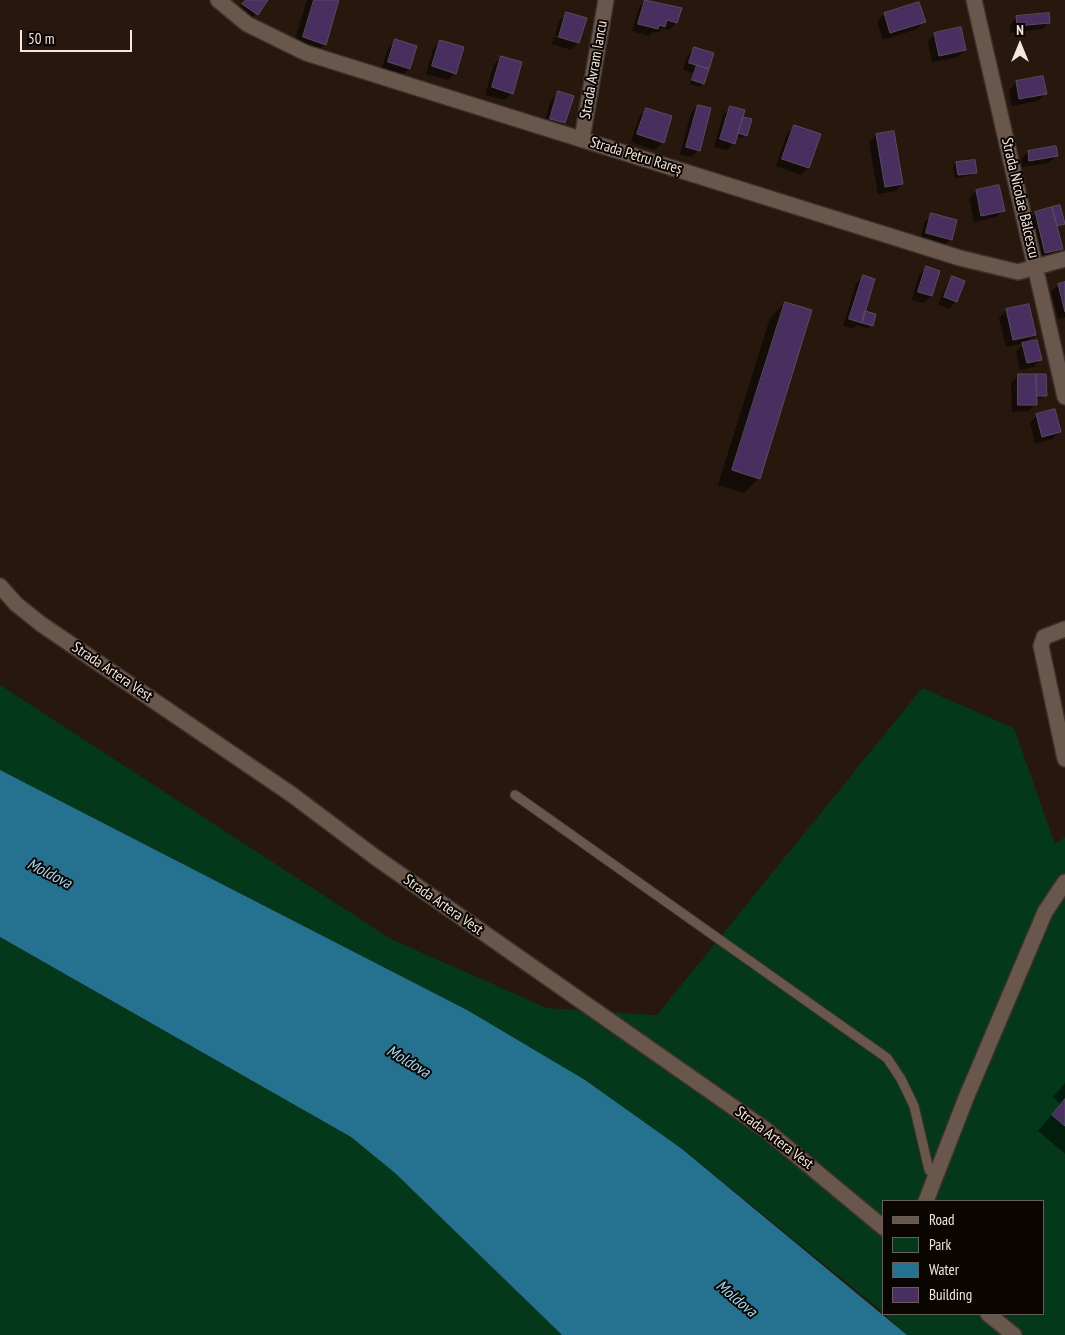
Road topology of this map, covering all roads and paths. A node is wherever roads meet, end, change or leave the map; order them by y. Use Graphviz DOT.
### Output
graph roads {
  1 [pos="218,0"];
  2 [pos="606,0"];
  3 [pos="974,0"];
  4 [pos="582,139"];
  5 [pos="1065,259"];
  6 [pos="1035,267"];
  7 [pos="1065,397"];
  8 [pos="0,586"];
  9 [pos="1065,629"];
  10 [pos="1065,759"];
  11 [pos="515,795"];
  12 [pos="1065,882"];
  13 [pos="935,1176"];
  14 [pos="926,1200"];
  15 [pos="882,1226"];
  16 [pos="989,1315"];
  17 [pos="1014,1335"];
  1 -- 4 [label="street, Strada Petru Rareș"];
  2 -- 4 [label="street, Strada Avram Iancu"];
  3 -- 6 [label="street, Strada Nicolae Bălcescu"];
  4 -- 6 [label="street, Strada Petru Rareș"];
  5 -- 6 [label="street, Strada Petru Rareș"];
  6 -- 7 [label="street, Strada Nicolae Bălcescu"];
  8 -- 15 [label="street, Strada Artera Vest"];
  9 -- 10 [label="street"];
  11 -- 13 [label="lane"];
  12 -- 13 [label="street"];
  13 -- 14 [label="street"];
  16 -- 17 [label="street"];
}
